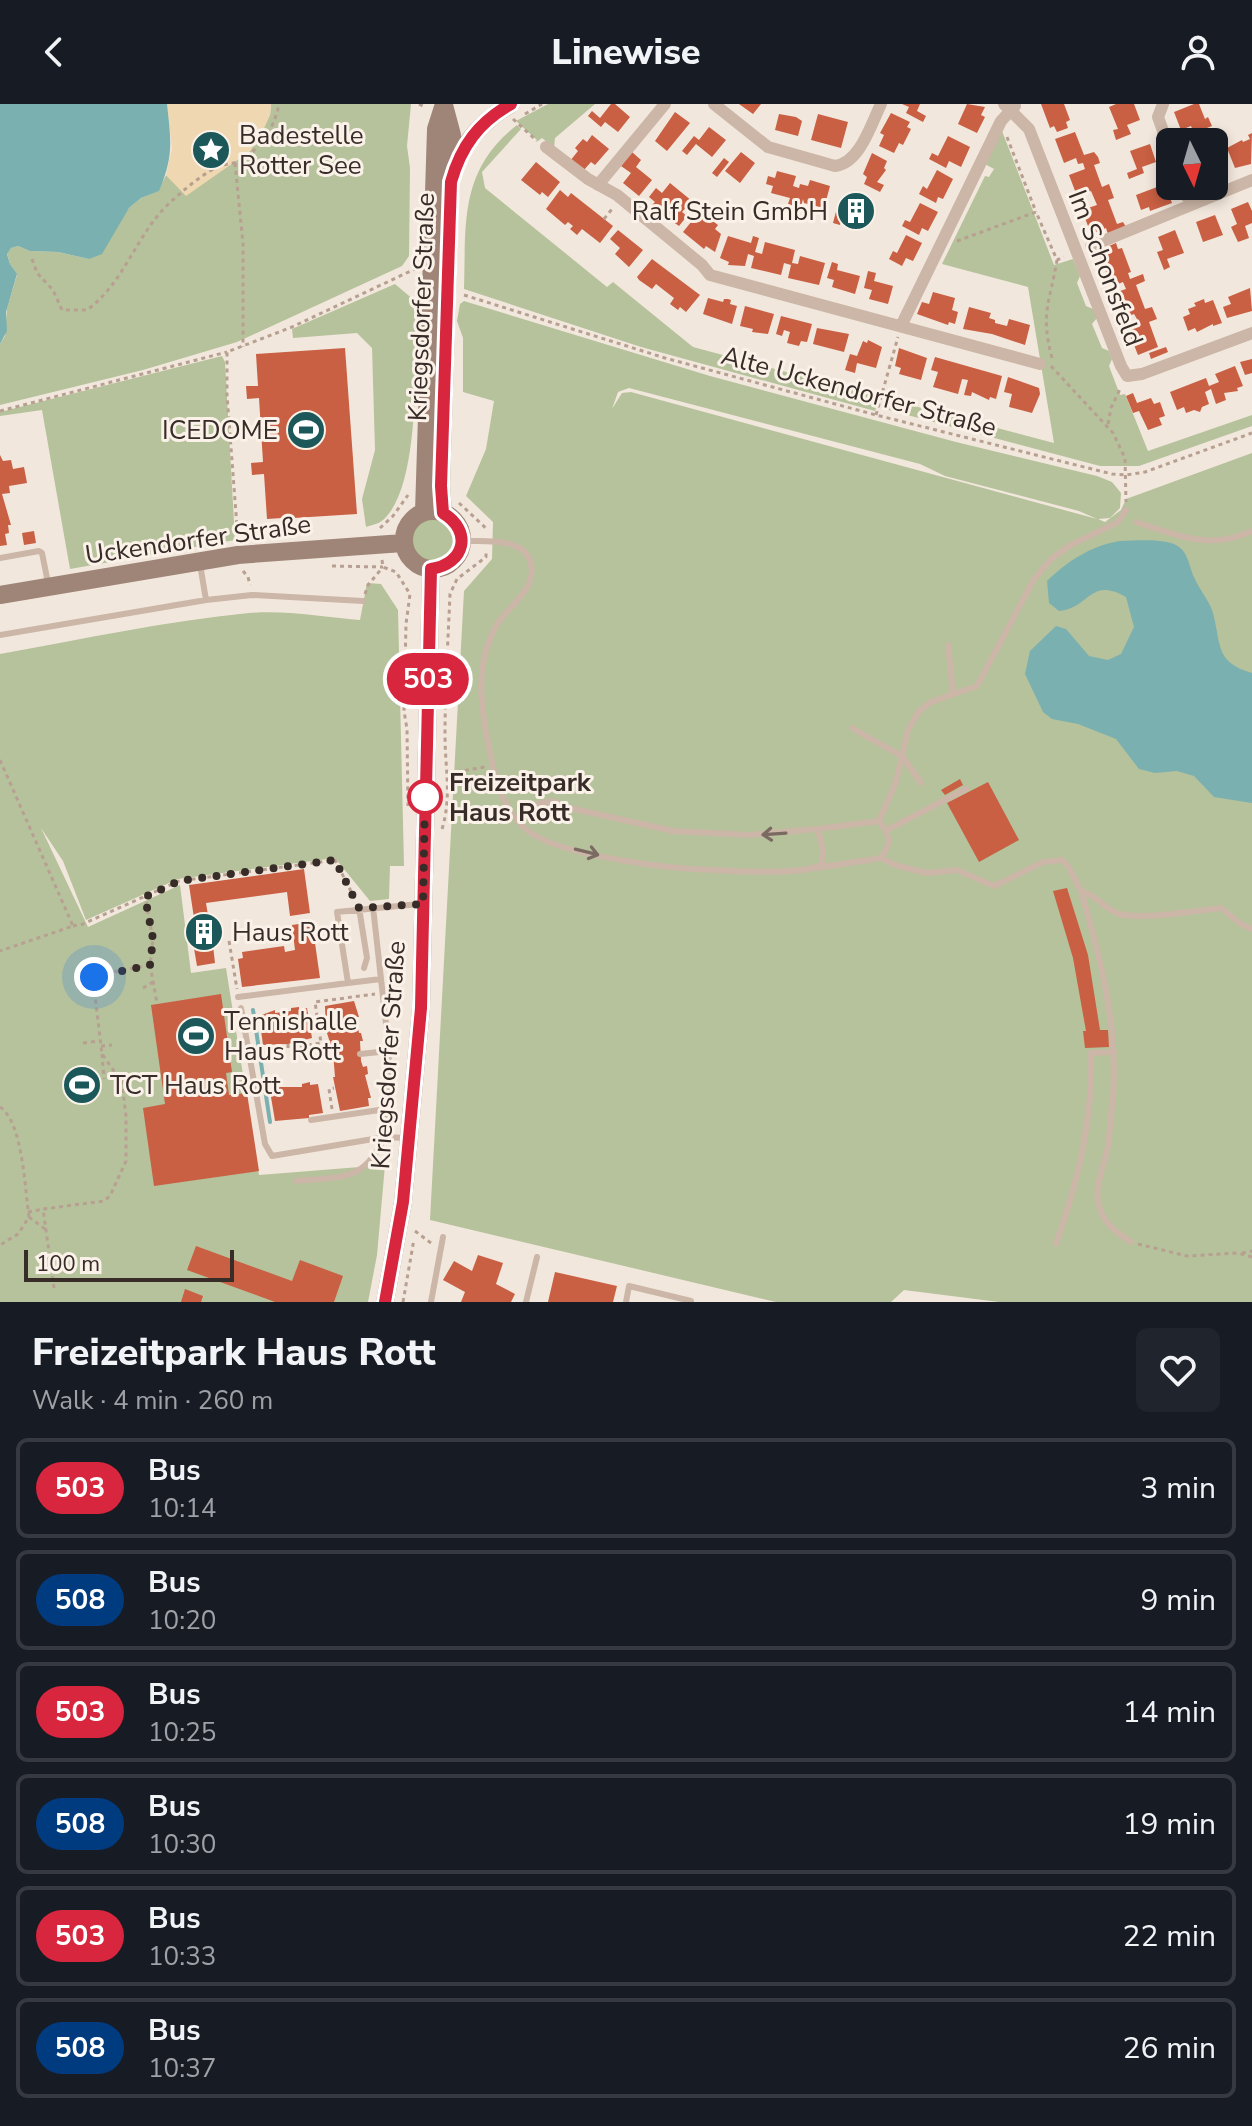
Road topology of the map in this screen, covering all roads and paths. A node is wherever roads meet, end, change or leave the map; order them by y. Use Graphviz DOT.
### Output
graph roads {
  1 [pos="279,104"];
  2 [pos="419,104"];
  3 [pos="444,104"];
  4 [pos="511,104"];
  5 [pos="542,104"];
  6 [pos="665,104"];
  7 [pos="714,104"];
  8 [pos="881,104"];
  9 [pos="1163,104"];
  10 [pos="1011,106"];
  11 [pos="425,107"];
  12 [pos="1001,121"];
  13 [pos="1162,128"];
  14 [pos="546,147"];
  15 [pos="235,163"];
  16 [pos="1252,180"];
  17 [pos="451,182"];
  18 [pos="598,185"];
  19 [pos="1197,201"];
  20 [pos="1036,212"];
  21 [pos="943,239"];
  22 [pos="1091,246"];
  23 [pos="1077,252"];
  24 [pos="32,259"];
  25 [pos="1057,260"];
  26 [pos="433,267"];
  27 [pos="457,293"];
  28 [pos="901,326"];
  29 [pos="1252,333"];
  30 [pos="243,347"];
  31 [pos="227,352"];
  32 [pos="1040,364"];
  33 [pos="1054,367"];
  34 [pos="1127,376"];
  35 [pos="0,411"];
  36 [pos="876,415"];
  37 [pos="1108,424"];
  38 [pos="1252,433"];
  39 [pos="1126,475"];
  40 [pos="1126,510"];
  41 [pos="433,513"];
  42 [pos="1136,522"];
  43 [pos="1252,531"];
  44 [pos="462,541"];
  45 [pos="403,543"];
  46 [pos="382,556"];
  47 [pos="0,558"];
  48 [pos="199,560"];
  49 [pos="241,561"];
  50 [pos="383,567"];
  51 [pos="431,569"];
  52 [pos="48,586"];
  53 [pos="0,595"];
  54 [pos="252,595"];
  55 [pos="206,600"];
  56 [pos="363,601"];
  57 [pos="0,635"];
  58 [pos="948,645"];
  59 [pos="953,694"];
  60 [pos="852,728"];
  61 [pos="903,757"];
  62 [pos="0,760"];
  63 [pos="493,766"];
  64 [pos="449,773"];
  65 [pos="921,783"];
  66 [pos="966,789"];
  67 [pos="408,819"];
  68 [pos="518,820"];
  69 [pos="879,821"];
  70 [pos="817,829"];
  71 [pos="887,830"];
  72 [pos="881,858"];
  73 [pos="816,868"];
  74 [pos="1081,891"];
  75 [pos="145,897"];
  76 [pos="423,904"];
  77 [pos="373,907"];
  78 [pos="359,908"];
  79 [pos="73,926"];
  80 [pos="1252,929"];
  81 [pos="229,941"];
  82 [pos="0,951"];
  83 [pos="150,965"];
  84 [pos="364,968"];
  85 [pos="381,979"];
  86 [pos="153,982"];
  87 [pos="348,983"];
  88 [pos="143,988"];
  89 [pos="383,993"];
  90 [pos="238,997"];
  91 [pos="157,1003"];
  92 [pos="241,1008"];
  93 [pos="326,1030"];
  94 [pos="319,1031"];
  95 [pos="83,1043"];
  96 [pos="100,1044"];
  97 [pos="288,1044"];
  98 [pos="112,1045"];
  99 [pos="389,1051"];
  100 [pos="1114,1052"];
  101 [pos="102,1054"];
  102 [pos="360,1054"];
  103 [pos="104,1079"];
  104 [pos="334,1088"];
  105 [pos="0,1107"];
  106 [pos="386,1109"];
  107 [pos="333,1117"];
  108 [pos="311,1120"];
  109 [pos="385,1133"];
  110 [pos="410,1138"];
  111 [pos="296,1181"];
  112 [pos="43,1209"];
  113 [pos="28,1214"];
  114 [pos="46,1230"];
  115 [pos="415,1231"];
  116 [pos="442,1240"];
  117 [pos="1131,1242"];
  118 [pos="1056,1244"];
  119 [pos="0,1245"];
  120 [pos="1252,1251"];
  121 [pos="1238,1253"];
  122 [pos="537,1257"];
  123 [pos="1252,1257"];
  124 [pos="54,1288"];
  125 [pos="691,1301"];
  126 [pos="385,1302"];
  127 [pos="431,1302"];
  128 [pos="526,1302"];
  129 [pos="626,1302"];
  1 -- 15 [label="path"];
  2 -- 11 [label="path"];
  3 -- 17 [label="main road, Kriegsdorfer Straße"];
  3 -- 26 [label="main road, Kriegsdorfer Straße"];
  4 -- 17 [label="main road"];
  5 -- 14 [label="path"];
  6 -- 18 [label="street"];
  7 -- 8 [label="street"];
  9 -- 13 [label="street"];
  10 -- 12 [label="street"];
  10 -- 23 [label="street, Im Schonsfeld"];
  12 -- 20 [label="path"];
  12 -- 21 [label="street"];
  14 -- 18 [label="street"];
  15 -- 24 [label="path"];
  15 -- 30 [label="path"];
  16 -- 19 [label="street"];
  17 -- 41 [label="main road, Kriegsdorfer Straße"];
  18 -- 28 [label="street"];
  19 -- 22 [label="street"];
  20 -- 21 [label="path"];
  20 -- 25 [label="path"];
  21 -- 28 [label="street"];
  23 -- 25 [label="path"];
  23 -- 34 [label="street, Im Schonsfeld"];
  25 -- 33 [label="path"];
  26 -- 30 [label="path"];
  26 -- 41 [label="main road, Kriegsdorfer Straße"];
  27 -- 36 [label="path, Alte Uckendorfer Straße"];
  28 -- 32 [label="street"];
  28 -- 36 [label="path"];
  29 -- 34 [label="street, Im Schonsfeld"];
  30 -- 31 [label="path"];
  31 -- 35 [label="path"];
  31 -- 49 [label="path"];
  32 -- 33 [label="path"];
  33 -- 37 [label="path"];
  34 -- 37 [label="path"];
  36 -- 39 [label="path, Alte Uckendorfer Straße"];
  37 -- 39 [label="path"];
  38 -- 39 [label="path, Alte Uckendorfer Straße"];
  39 -- 40 [label="path"];
  40 -- 59 [label="lane"];
  41 -- 44 [label="main road"];
  41 -- 45 [label="main road"];
  42 -- 43 [label="lane"];
  44 -- 51 [label="main road"];
  44 -- 63 [label="lane"];
  45 -- 49 [label="main road, Uckendorfer Straße"];
  45 -- 51 [label="main road"];
  46 -- 50 [label="path"];
  47 -- 52 [label="lane"];
  48 -- 49 [label="main road, Uckendorfer Straße"];
  48 -- 52 [label="main road, Uckendorfer Straße"];
  48 -- 55 [label="lane"];
  49 -- 54 [label="path"];
  50 -- 56 [label="path"];
  50 -- 67 [label="path"];
  51 -- 76 [label="main road, Kriegsdorfer Straße"];
  52 -- 53 [label="main road, Uckendorfer Straße"];
  54 -- 55 [label="lane"];
  54 -- 56 [label="lane"];
  55 -- 57 [label="lane"];
  58 -- 59 [label="lane"];
  59 -- 61 [label="lane"];
  60 -- 61 [label="lane"];
  61 -- 65 [label="lane"];
  61 -- 69 [label="lane"];
  62 -- 79 [label="path"];
  63 -- 64 [label="path"];
  63 -- 68 [label="lane"];
  66 -- 71 [label="lane"];
  70 -- 68 [label="lane, one-way"];
  68 -- 73 [label="lane, one-way"];
  69 -- 70 [label="lane"];
  69 -- 71 [label="lane"];
  70 -- 73 [label="lane"];
  71 -- 72 [label="lane"];
  72 -- 73 [label="lane"];
  72 -- 74 [label="lane"];
  74 -- 80 [label="lane"];
  74 -- 100 [label="lane"];
  75 -- 78 [label="path"];
  75 -- 79 [label="path"];
  75 -- 83 [label="path"];
  76 -- 77 [label="lane"];
  76 -- 110 [label="main road, Kriegsdorfer Straße"];
  77 -- 78 [label="lane"];
  77 -- 85 [label="lane"];
  78 -- 84 [label="lane"];
  78 -- 87 [label="lane"];
  79 -- 82 [label="path"];
  81 -- 90 [label="path"];
  83 -- 86 [label="path"];
  83 -- 96 [label="path"];
  85 -- 87 [label="lane"];
  85 -- 89 [label="lane"];
  86 -- 88 [label="path"];
  86 -- 91 [label="path"];
  87 -- 90 [label="lane"];
  89 -- 94 [label="path"];
  89 -- 99 [label="lane"];
  92 -- 109 [label="lane"];
  93 -- 94 [label="path"];
  94 -- 97 [label="path"];
  95 -- 96 [label="path"];
  96 -- 98 [label="path"];
  96 -- 101 [label="path"];
  99 -- 102 [label="lane"];
  99 -- 106 [label="lane"];
  100 -- 117 [label="lane"];
  100 -- 118 [label="lane"];
  101 -- 103 [label="path"];
  101 -- 112 [label="path"];
  104 -- 107 [label="path"];
  105 -- 113 [label="path"];
  106 -- 107 [label="lane"];
  106 -- 109 [label="lane"];
  107 -- 108 [label="lane"];
  109 -- 110 [label="lane"];
  109 -- 111 [label="lane"];
  110 -- 126 [label="main road, Kriegsdorfer Straße"];
  112 -- 113 [label="path"];
  112 -- 114 [label="path"];
  113 -- 114 [label="path"];
  113 -- 119 [label="path"];
  114 -- 124 [label="path"];
  115 -- 116 [label="path"];
  116 -- 127 [label="lane"];
  117 -- 121 [label="path"];
  120 -- 121 [label="path"];
  121 -- 123 [label="path"];
  122 -- 128 [label="lane"];
  125 -- 129 [label="lane"];
}
